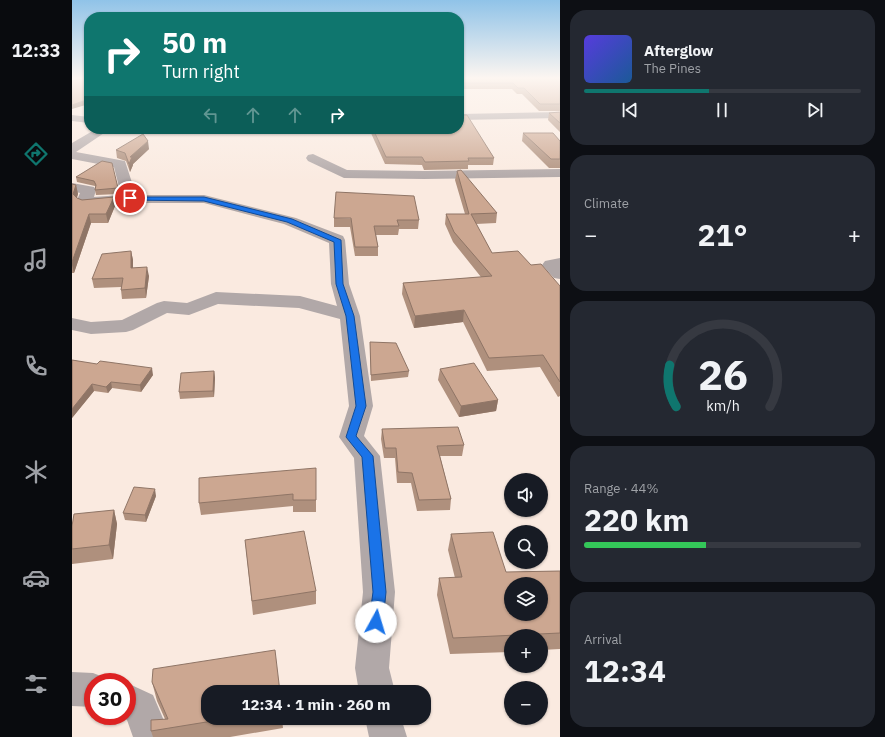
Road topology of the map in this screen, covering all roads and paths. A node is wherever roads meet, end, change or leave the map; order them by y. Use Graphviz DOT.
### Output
graph roads {
  1 [pos="560,115"];
  2 [pos="464,117"];
  3 [pos="72,118"];
  4 [pos="84,119"];
  5 [pos="96,134"];
  6 [pos="72,149"];
  7 [pos="72,155"];
  8 [pos="313,158"];
  9 [pos="558,169"];
  10 [pos="72,187"];
  11 [pos="130,198"];
  12 [pos="560,263"];
  13 [pos="560,274"];
  14 [pos="350,316"];
  15 [pos="72,324"];
  16 [pos="376,685"];
  17 [pos="72,689"];
  18 [pos="84,690"];
  19 [pos="136,706"];
  20 [pos="385,725"];
  21 [pos="152,737"];
  22 [pos="388,737"];
  1 -- 2 [label="street"];
  3 -- 4 [label="street"];
  5 -- 6 [label="street"];
  7 -- 11 [label="street"];
  8 -- 9 [label="street"];
  10 -- 11 [label="street"];
  11 -- 14 [label="street"];
  12 -- 13 [label="street"];
  14 -- 15 [label="street"];
  14 -- 16 [label="street"];
  17 -- 18 [label="street"];
  19 -- 21 [label="street"];
  20 -- 22 [label="street"];
}
